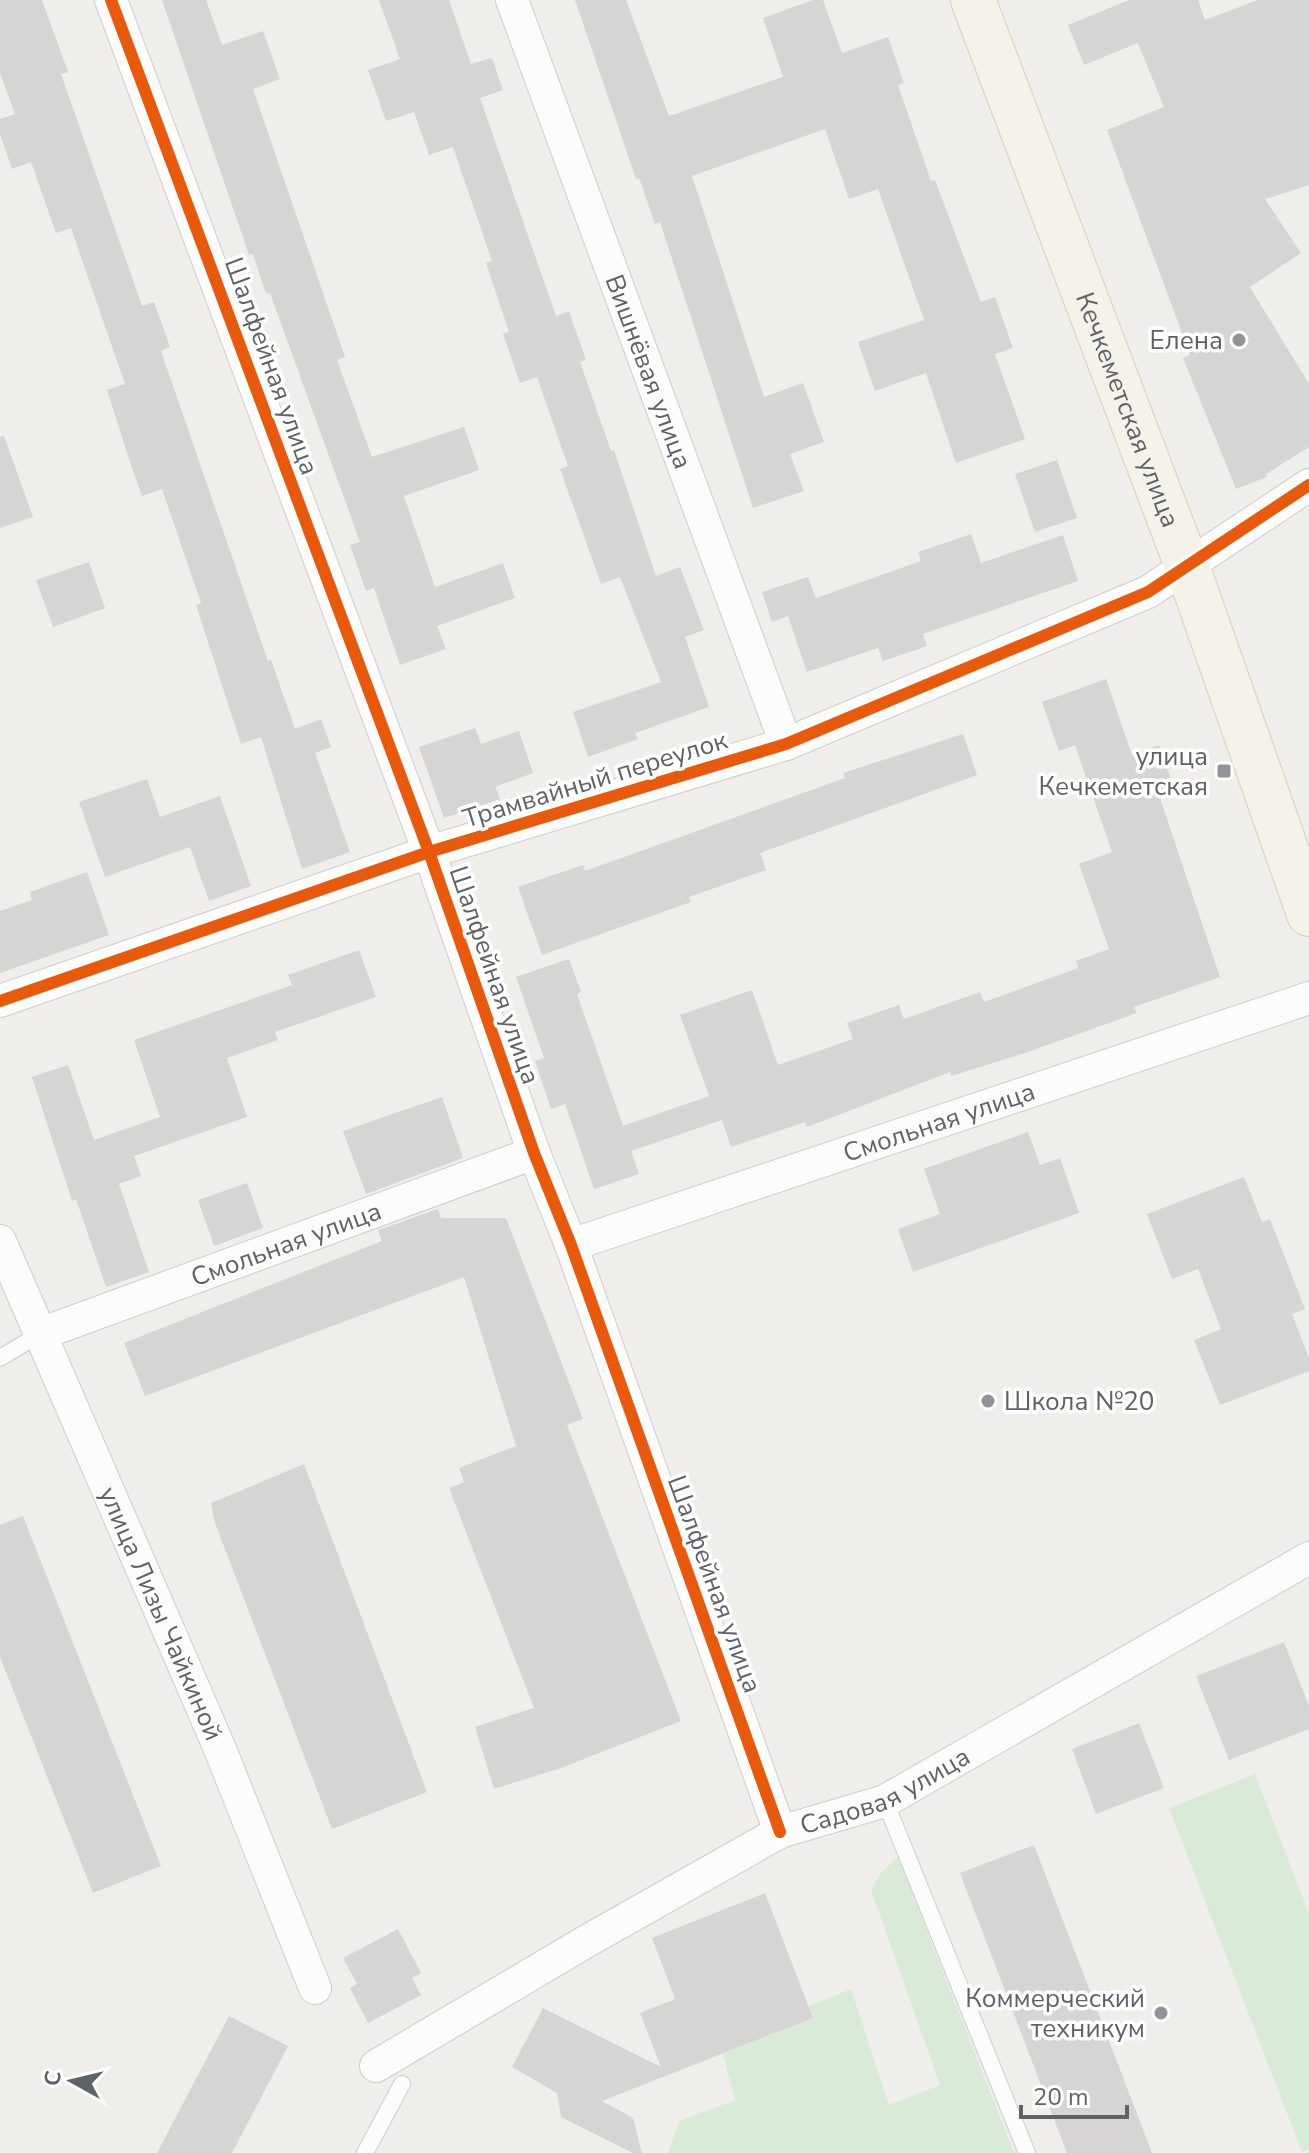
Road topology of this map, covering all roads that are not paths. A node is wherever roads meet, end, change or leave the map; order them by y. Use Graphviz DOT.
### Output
graph roads {
  1 [pos="111,0"];
  2 [pos="512,0"];
  3 [pos="973,0"];
  4 [pos="1309,485"];
  5 [pos="1186,563"];
  6 [pos="786,744"];
  7 [pos="429,852"];
  8 [pos="1309,914"];
  9 [pos="1309,998"];
  10 [pos="0,1001"];
  11 [pos="534,1153"];
  12 [pos="0,1241"];
  13 [pos="571,1245"];
  14 [pos="40,1334"];
  15 [pos="0,1358"];
  16 [pos="1309,1558"];
  17 [pos="885,1801"];
  18 [pos="780,1832"];
  19 [pos="315,1988"];
  20 [pos="389,2075"];
  21 [pos="365,2153"];
  22 [pos="1027,2153"];
  1 -- 7 [label="street, Шалфейная улица"];
  2 -- 6 [label="street, Вишнёвая улица"];
  3 -- 5 [label="main road, Кечкеметская улица"];
  4 -- 5 [label="street, Трамвайный переулок"];
  5 -- 6 [label="street, Трамвайный переулок"];
  5 -- 8 [label="main road, Кечкеметская улица"];
  6 -- 7 [label="street, Трамвайный переулок"];
  7 -- 10 [label="street, Трамвайный переулок"];
  7 -- 11 [label="street, Шалфейная улица"];
  9 -- 13 [label="street, Смольная улица"];
  11 -- 13 [label="street, Шалфейная улица"];
  11 -- 14 [label="street, Смольная улица"];
  12 -- 14 [label="street, улица Лизы Чайкиной"];
  13 -- 18 [label="street, Шалфейная улица"];
  14 -- 15 [label="lane"];
  14 -- 19 [label="street, улица Лизы Чайкиной"];
  16 -- 17 [label="street, Садовая улица"];
  17 -- 18 [label="street, Садовая улица"];
  17 -- 22 [label="lane"];
  18 -- 20 [label="street, Садовая улица"];
  20 -- 21 [label="lane"];
}
